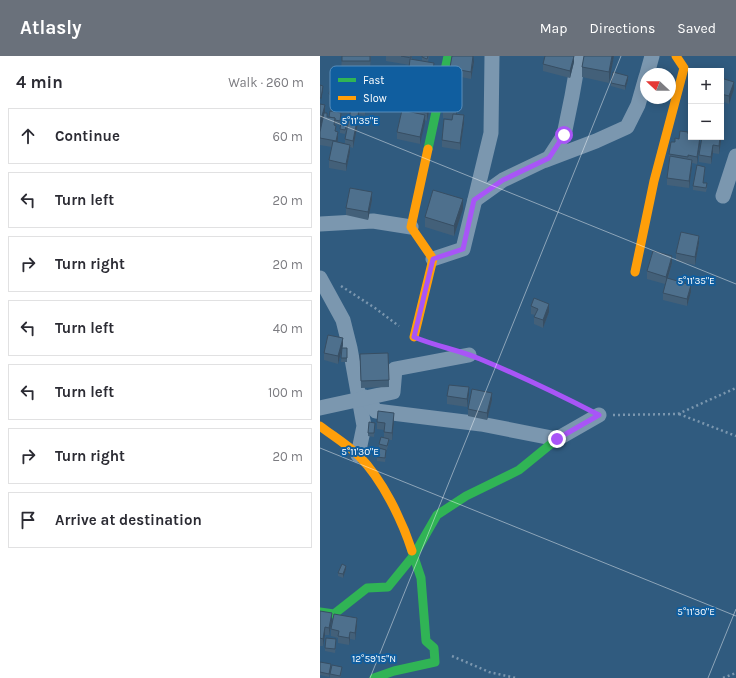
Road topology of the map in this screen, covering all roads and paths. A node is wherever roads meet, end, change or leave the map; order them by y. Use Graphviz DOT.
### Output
graph roads {
  1 [pos="448,56"];
  2 [pos="492,56"];
  3 [pos="579,56"];
  4 [pos="652,56"];
  5 [pos="676,56"];
  6 [pos="446,66"];
  7 [pos="649,68"];
  8 [pos="640,98"];
  9 [pos="436,112"];
  10 [pos="736,158"];
  11 [pos="545,160"];
  12 [pos="723,196"];
  13 [pos="474,200"];
  14 [pos="320,224"];
  15 [pos="411,227"];
  16 [pos="433,259"];
  17 [pos="635,272"];
  18 [pos="320,278"];
  19 [pos="338,285"];
  20 [pos="414,337"];
  21 [pos="469,356"];
  22 [pos="736,388"];
  23 [pos="362,398"];
  24 [pos="320,408"];
  25 [pos="678,414"];
  26 [pos="599,415"];
  27 [pos="320,426"];
  28 [pos="736,436"];
  29 [pos="557,439"];
  30 [pos="358,455"];
  31 [pos="414,555"];
  32 [pos="320,612"];
  33 [pos="434,648"];
  34 [pos="736,672"];
  35 [pos="374,678"];
  36 [pos="516,678"];
  37 [pos="723,678"];
  1 -- 6 [label="street"];
  2 -- 13 [label="street"];
  3 -- 11 [label="street"];
  4 -- 7 [label="street"];
  5 -- 17 [label="street"];
  8 -- 11 [label="street"];
  9 -- 15 [label="street"];
  10 -- 12 [label="street"];
  11 -- 13 [label="street"];
  13 -- 16 [label="street"];
  14 -- 15 [label="street"];
  15 -- 16 [label="street"];
  16 -- 20 [label="street"];
  18 -- 23 [label="street"];
  19 -- 20 [label="path"];
  21 -- 23 [label="street"];
  21 -- 26 [label="path"];
  22 -- 25 [label="path"];
  23 -- 24 [label="street"];
  23 -- 29 [label="street"];
  23 -- 30 [label="street"];
  25 -- 26 [label="path"];
  25 -- 28 [label="path"];
  26 -- 29 [label="street"];
  27 -- 30 [label="street"];
  29 -- 31 [label="street"];
  30 -- 31 [label="street"];
  31 -- 32 [label="street"];
  31 -- 33 [label="street"];
  33 -- 35 [label="street"];
  33 -- 36 [label="path"];
  34 -- 37 [label="path"];
}
